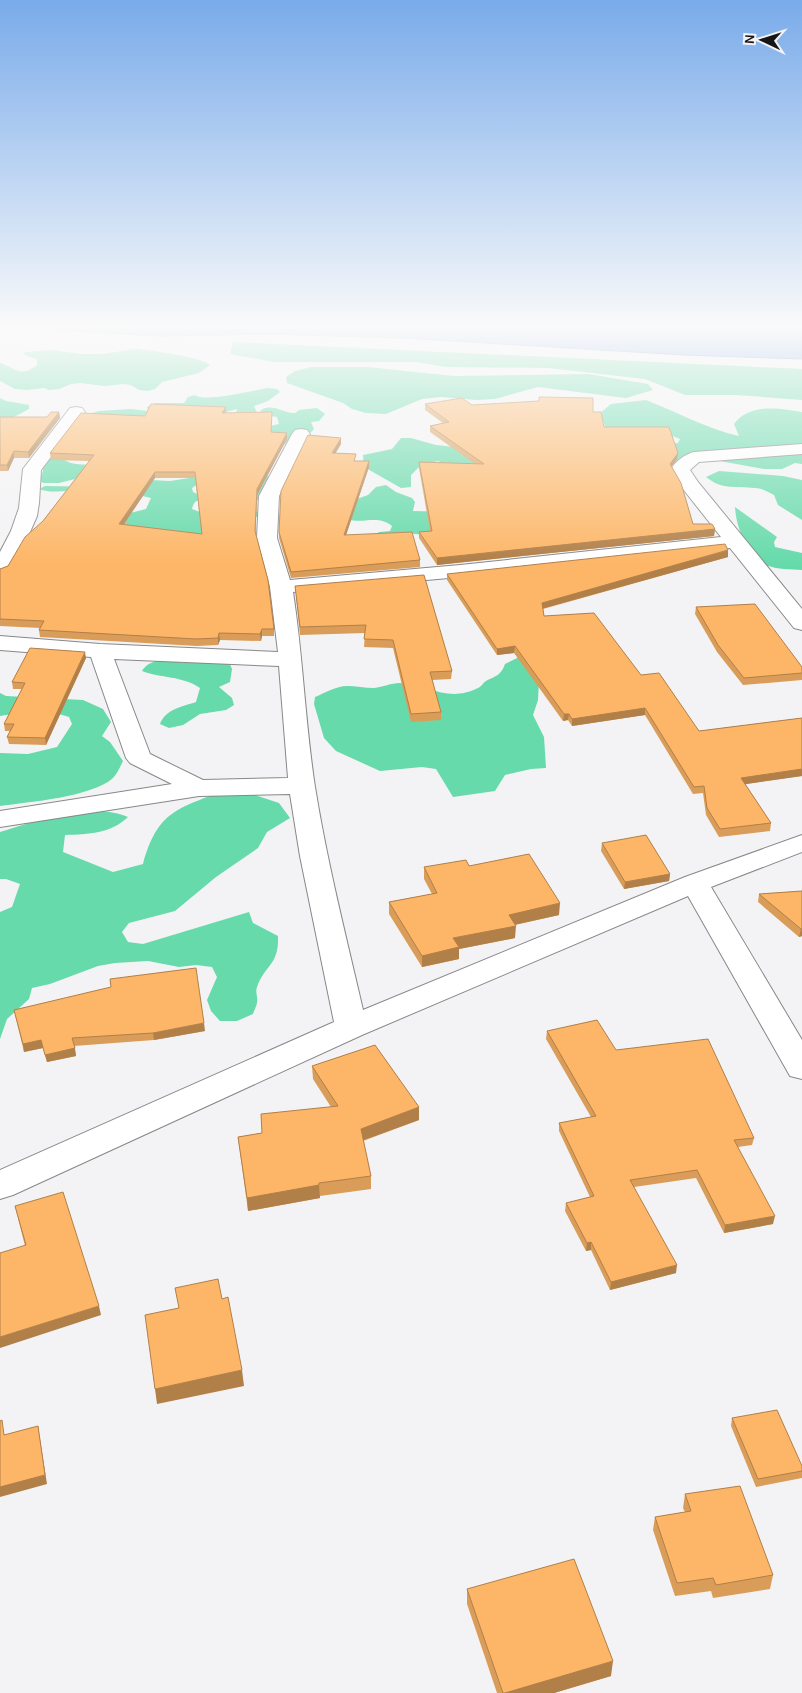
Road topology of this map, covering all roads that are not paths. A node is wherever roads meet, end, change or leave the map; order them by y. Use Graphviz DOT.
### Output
graph roads {
  1 [pos="76,412"];
  2 [pos="301,434"];
  3 [pos="802,448"];
  4 [pos="737,541"];
  5 [pos="0,568"];
  6 [pos="281,587"];
  7 [pos="802,623"];
  8 [pos="0,643"];
  9 [pos="100,651"];
  10 [pos="290,660"];
  11 [pos="140,758"];
  12 [pos="302,786"];
  13 [pos="199,788"];
  14 [pos="100,804"];
  15 [pos="0,819"];
  16 [pos="802,843"];
  17 [pos="695,883"];
  18 [pos="351,1026"];
  19 [pos="802,1068"];
  20 [pos="0,1185"];
  1 -- 5 [label="street"];
  2 -- 6 [label="street"];
  3 -- 4 [label="street"];
  4 -- 6 [label="street"];
  4 -- 7 [label="street"];
  6 -- 10 [label="street"];
  8 -- 9 [label="street"];
  9 -- 10 [label="street"];
  9 -- 11 [label="street"];
  10 -- 12 [label="street"];
  11 -- 13 [label="street"];
  11 -- 14 [label="street"];
  12 -- 13 [label="street"];
  12 -- 18 [label="street"];
  13 -- 14 [label="street"];
  14 -- 15 [label="street"];
  16 -- 17 [label="street"];
  17 -- 18 [label="street"];
  17 -- 19 [label="street"];
  18 -- 20 [label="street"];
}
